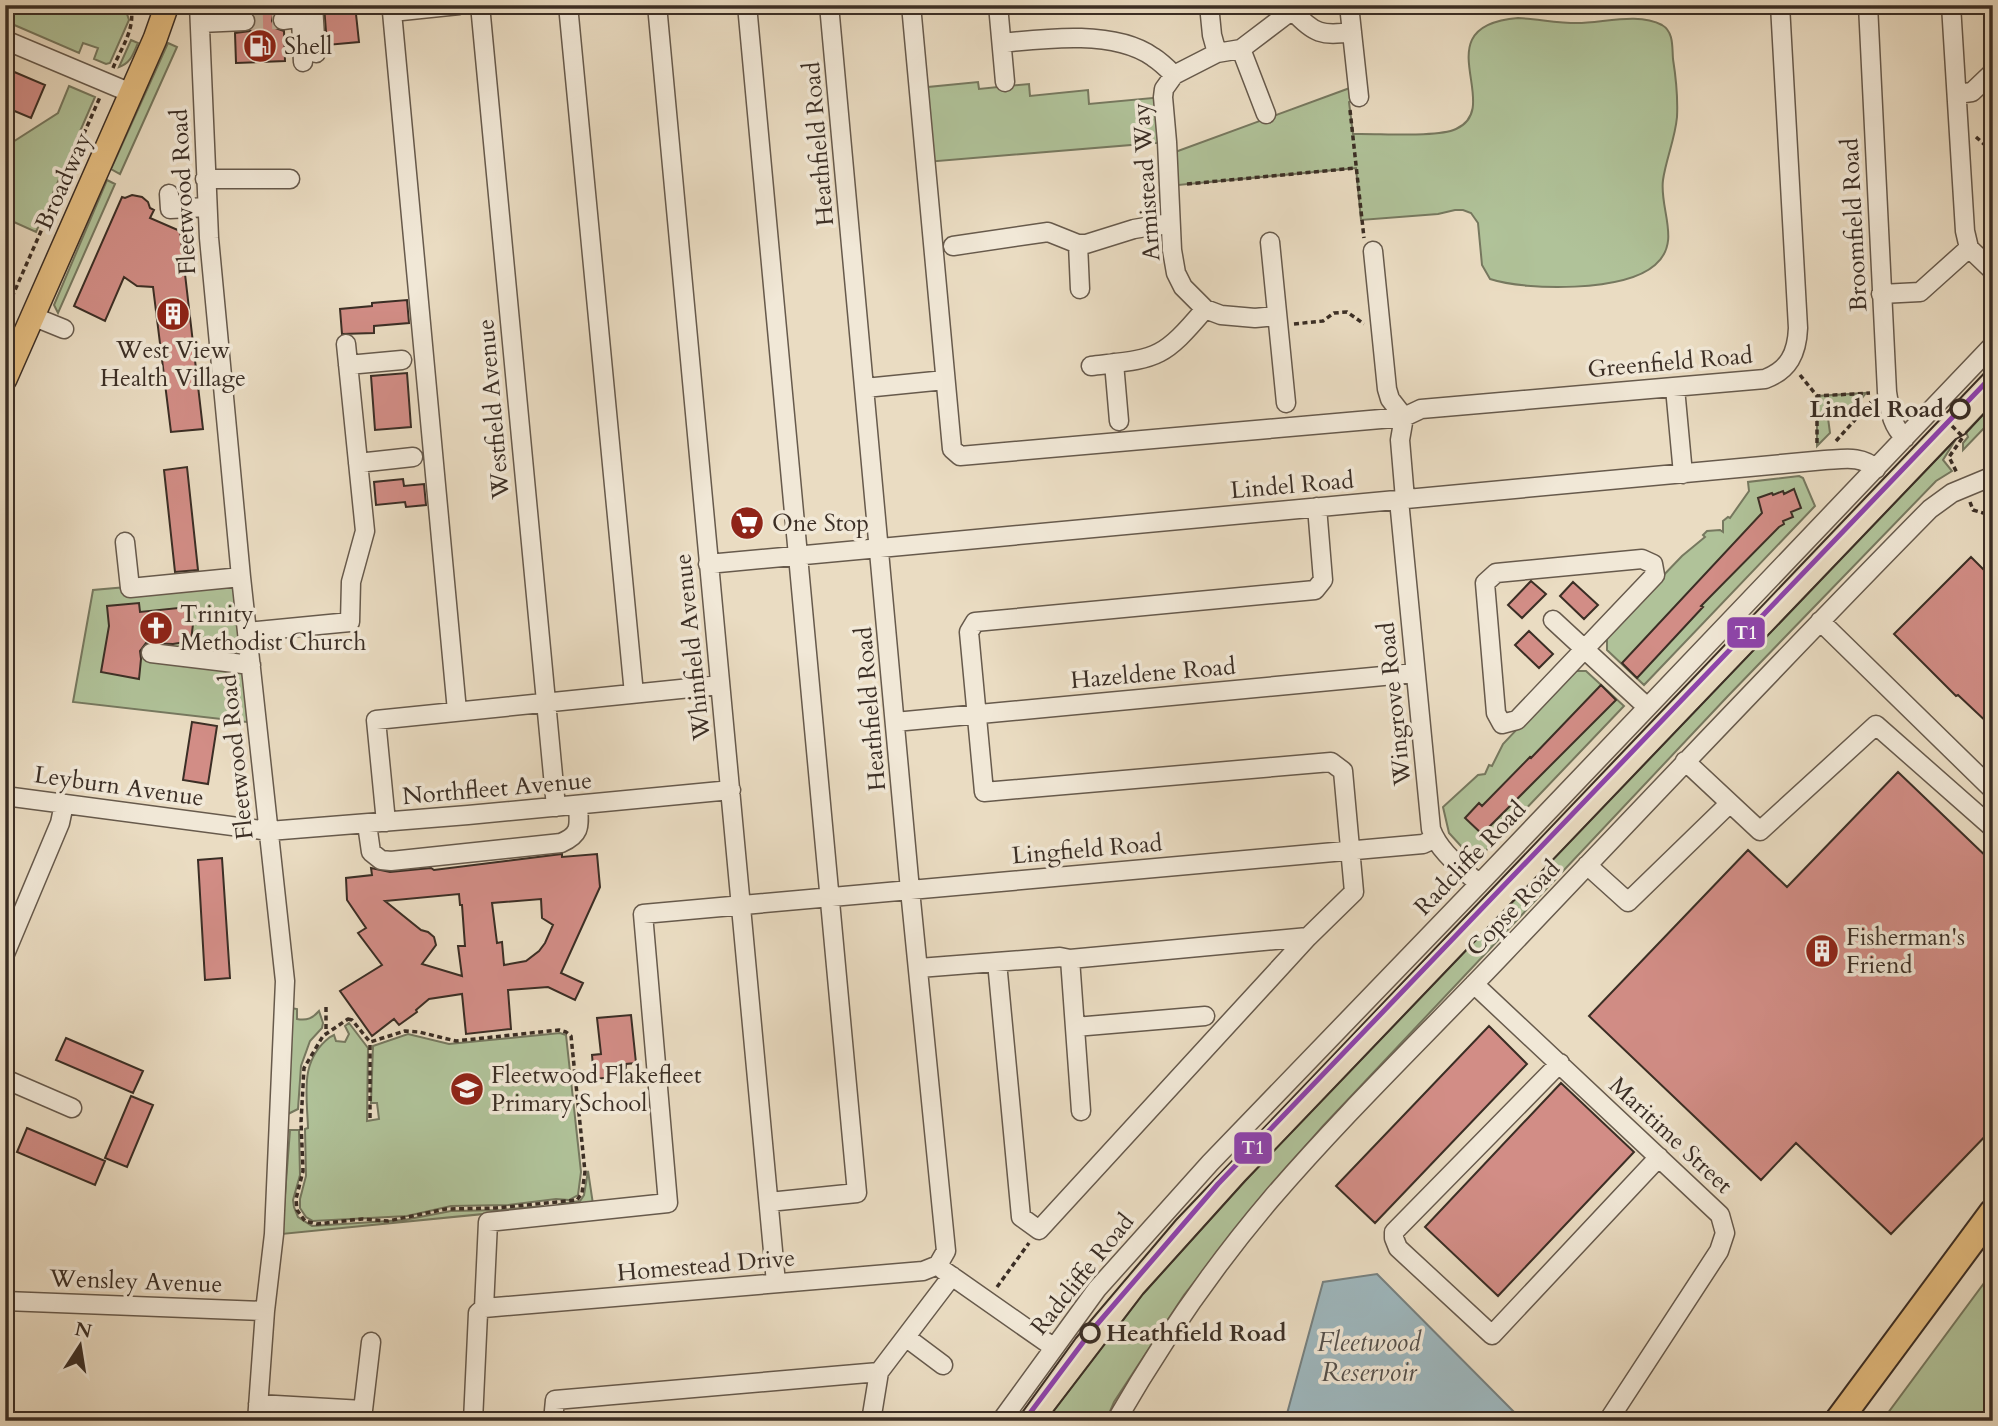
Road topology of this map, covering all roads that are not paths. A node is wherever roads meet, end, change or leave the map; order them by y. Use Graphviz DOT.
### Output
graph roads {
  1 [pos="167,5"];
  2 [pos="459,5"];
  3 [pos="480,5"];
  4 [pos="568,5"];
  5 [pos="657,5"];
  6 [pos="747,5"];
  7 [pos="829,5"];
  8 [pos="911,5"];
  9 [pos="998,5"];
  10 [pos="1209,5"];
  11 [pos="1349,5"];
  12 [pos="1780,5"];
  13 [pos="1867,5"];
  14 [pos="1951,5"];
  15 [pos="1296,8"];
  16 [pos="199,14"];
  17 [pos="297,14"];
  18 [pos="238,18"];
  19 [pos="1352,32"];
  20 [pos="5,40"];
  21 [pos="1002,43"];
  22 [pos="1241,49"];
  23 [pos="1217,53"];
  24 [pos="309,58"];
  25 [pos="1993,72"];
  26 [pos="1174,75"];
  27 [pos="1005,82"];
  28 [pos="131,93"];
  29 [pos="1957,94"];
  30 [pos="1359,97"];
  31 [pos="1266,114"];
  32 [pos="205,179"];
  33 [pos="290,179"];
  34 [pos="169,194"];
  35 [pos="207,207"];
  36 [pos="1170,223"];
  37 [pos="1270,242"];
  38 [pos="1078,244"];
  39 [pos="953,246"];
  40 [pos="1969,248"];
  41 [pos="1373,251"];
  42 [pos="1993,271"];
  43 [pos="1080,289"];
  44 [pos="1881,294"];
  45 [pos="1205,309"];
  46 [pos="32,316"];
  47 [pos="1277,321"];
  48 [pos="64,329"];
  49 [pos="346,344"];
  50 [pos="1993,345"];
  51 [pos="402,360"];
  52 [pos="1114,363"];
  53 [pos="348,365"];
  54 [pos="1091,366"];
  55 [pos="5,379"];
  56 [pos="945,380"];
  57 [pos="865,388"];
  58 [pos="1675,388"];
  59 [pos="1286,404"];
  60 [pos="1404,417"];
  61 [pos="1119,421"];
  62 [pos="1905,438"];
  63 [pos="413,457"];
  64 [pos="358,463"];
  65 [pos="1876,469"];
  66 [pos="1683,474"];
  67 [pos="1993,476"];
  68 [pos="1402,500"];
  69 [pos="1317,507"];
  70 [pos="125,542"];
  71 [pos="881,548"];
  72 [pos="799,556"];
  73 [pos="708,564"];
  74 [pos="241,577"];
  75 [pos="1553,620"];
  76 [pos="1820,621"];
  77 [pos="247,632"];
  78 [pos="1586,650"];
  79 [pos="151,653"];
  80 [pos="251,665"];
  81 [pos="1415,673"];
  82 [pos="720,685"];
  83 [pos="634,694"];
  84 [pos="545,703"];
  85 [pos="1646,706"];
  86 [pos="457,711"];
  87 [pos="976,713"];
  88 [pos="895,722"];
  89 [pos="1685,761"];
  90 [pos="731,790"];
  91 [pos="1993,790"];
  92 [pos="5,796"];
  93 [pos="1730,803"];
  94 [pos="64,804"];
  95 [pos="578,805"];
  96 [pos="555,807"];
  97 [pos="386,822"];
  98 [pos="367,824"];
  99 [pos="1993,828"];
  100 [pos="269,831"];
  101 [pos="1434,839"];
  102 [pos="1350,850"];
  103 [pos="1587,865"];
  104 [pos="1479,884"];
  105 [pos="910,890"];
  106 [pos="831,898"];
  107 [pos="742,906"];
  108 [pos="1308,937"];
  109 [pos="5,954"];
  110 [pos="1070,958"];
  111 [pos="997,962"];
  112 [pos="919,968"];
  113 [pos="1474,984"];
  114 [pos="1205,1016"];
  115 [pos="1075,1027"];
  116 [pos="1560,1063"];
  117 [pos="5,1079"];
  118 [pos="72,1108"];
  119 [pos="1081,1111"];
  120 [pos="1659,1157"];
  121 [pos="769,1202"];
  122 [pos="1993,1212"];
  123 [pos="945,1271"];
  124 [pos="776,1283"];
  125 [pos="5,1301"];
  126 [pos="265,1311"];
  127 [pos="481,1311"];
  128 [pos="907,1338"];
  129 [pos="371,1342"];
  130 [pos="1053,1347"];
  131 [pos="943,1365"];
  132 [pos="879,1372"];
  133 [pos="258,1412"];
  134 [pos="284,1414"];
  135 [pos="473,1421"];
  136 [pos="553,1421"];
  137 [pos="871,1421"];
  138 [pos="1001,1421"];
  139 [pos="1116,1421"];
  140 [pos="1608,1421"];
  141 [pos="1838,1421"];
  1 -- 28 [label="main road, Broadway"];
  2 -- 86 [label="street"];
  3 -- 84 [label="street, Westfield Avenue"];
  4 -- 83 [label="street"];
  5 -- 73 [label="street, Whinfield Avenue"];
  6 -- 72 [label="street"];
  7 -- 57 [label="street, Heathfield Road"];
  8 -- 56 [label="street"];
  9 -- 21 [label="street"];
  10 -- 23 [label="street"];
  11 -- 19 [label="street"];
  12 -- 58 [label="street, Greenfield Road"];
  13 -- 44 [label="street, Broomfield Road"];
  14 -- 29 [label="street"];
  15 -- 19 [label="street"];
  15 -- 22 [label="street, Armistead Way"];
  16 -- 18 [label="street"];
  16 -- 32 [label="street, Fleetwood Road"];
  17 -- 24 [label="street"];
  19 -- 30 [label="street"];
  20 -- 28 [label="street"];
  21 -- 26 [label="street"];
  21 -- 27 [label="street"];
  22 -- 23 [label="street, Armistead Way"];
  22 -- 31 [label="street"];
  23 -- 26 [label="street, Armistead Way"];
  25 -- 29 [label="street"];
  26 -- 36 [label="street, Armistead Way"];
  28 -- 46 [label="main road, Broadway"];
  29 -- 40 [label="street"];
  32 -- 33 [label="street"];
  32 -- 35 [label="street, Fleetwood Road"];
  34 -- 35 [label="street"];
  35 -- 74 [label="street, Fleetwood Road"];
  36 -- 38 [label="street"];
  36 -- 45 [label="street, Armistead Way"];
  37 -- 47 [label="street"];
  38 -- 39 [label="street"];
  38 -- 43 [label="street"];
  40 -- 42 [label="street"];
  40 -- 44 [label="street"];
  41 -- 60 [label="street"];
  44 -- 62 [label="street, Broomfield Road"];
  45 -- 47 [label="street"];
  45 -- 52 [label="street"];
  46 -- 48 [label="street"];
  46 -- 55 [label="main road, Broadway"];
  47 -- 59 [label="street"];
  49 -- 53 [label="street"];
  50 -- 62 [label="street, Radcliffe Road"];
  51 -- 53 [label="street"];
  52 -- 54 [label="street"];
  52 -- 61 [label="street"];
  53 -- 64 [label="street"];
  56 -- 57 [label="street"];
  56 -- 60 [label="street, Greenfield Road"];
  57 -- 71 [label="street, Heathfield Road"];
  58 -- 60 [label="street, Greenfield Road"];
  58 -- 66 [label="street"];
  60 -- 68 [label="street"];
  62 -- 65 [label="street, Radcliffe Road"];
  63 -- 64 [label="street"];
  64 -- 77 [label="street"];
  65 -- 66 [label="street, Lindel Road"];
  65 -- 85 [label="street, Radcliffe Road"];
  66 -- 68 [label="street, Lindel Road"];
  67 -- 76 [label="street, Copse Road"];
  68 -- 69 [label="street, Lindel Road"];
  68 -- 81 [label="street, Wingrove Road"];
  69 -- 71 [label="street, Lindel Road"];
  69 -- 87 [label="street"];
  70 -- 74 [label="street"];
  71 -- 72 [label="street, Lindel Road"];
  71 -- 88 [label="street, Heathfield Road"];
  72 -- 73 [label="street, Lindel Road"];
  72 -- 106 [label="street"];
  73 -- 82 [label="street, Whinfield Avenue"];
  74 -- 77 [label="street, Fleetwood Road"];
  75 -- 78 [label="street"];
  76 -- 89 [label="street, Copse Road"];
  76 -- 91 [label="street"];
  77 -- 80 [label="street, Fleetwood Road"];
  78 -- 78 [label="street"];
  78 -- 85 [label="street"];
  79 -- 80 [label="street"];
  80 -- 100 [label="street, Fleetwood Road"];
  81 -- 87 [label="street, Hazeldene Road"];
  81 -- 101 [label="street, Wingrove Road"];
  82 -- 83 [label="street"];
  82 -- 90 [label="street, Whinfield Avenue"];
  83 -- 84 [label="street"];
  84 -- 86 [label="street"];
  84 -- 96 [label="street, Westfield Avenue"];
  85 -- 104 [label="street, Radcliffe Road"];
  86 -- 97 [label="street"];
  87 -- 88 [label="street, Hazeldene Road"];
  87 -- 102 [label="street"];
  88 -- 105 [label="street, Heathfield Road"];
  89 -- 93 [label="street"];
  89 -- 103 [label="street, Copse Road"];
  90 -- 95 [label="street, Northfleet Avenue"];
  90 -- 107 [label="street, Whinfield Avenue"];
  92 -- 94 [label="street, Leyburn Avenue"];
  93 -- 99 [label="street"];
  93 -- 103 [label="street"];
  94 -- 100 [label="street, Leyburn Avenue"];
  94 -- 109 [label="street"];
  95 -- 96 [label="street, Northfleet Avenue"];
  95 -- 98 [label="street"];
  96 -- 97 [label="street, Northfleet Avenue"];
  97 -- 98 [label="street, Northfleet Avenue"];
  98 -- 100 [label="street, Northfleet Avenue"];
  100 -- 126 [label="street, Fleetwood Road"];
  101 -- 102 [label="street, Lingfield Road"];
  101 -- 104 [label="street"];
  102 -- 105 [label="street, Lingfield Road"];
  102 -- 108 [label="street"];
  103 -- 113 [label="street, Copse Road"];
  104 -- 130 [label="street, Radcliffe Road"];
  105 -- 106 [label="street, Lingfield Road"];
  105 -- 112 [label="street, Heathfield Road"];
  106 -- 107 [label="street, Lingfield Road"];
  106 -- 121 [label="street"];
  107 -- 121 [label="street, Whinfield Avenue"];
  107 -- 127 [label="street, Lingfield Road"];
  108 -- 110 [label="street"];
  108 -- 111 [label="street"];
  110 -- 111 [label="street"];
  110 -- 115 [label="street"];
  111 -- 112 [label="street"];
  112 -- 123 [label="street, Heathfield Road"];
  113 -- 116 [label="street, Maritime Street"];
  113 -- 139 [label="street, Copse Road"];
  114 -- 115 [label="street"];
  115 -- 119 [label="street"];
  116 -- 120 [label="street, Maritime Street"];
  116 -- 120 [label="street"];
  117 -- 118 [label="street"];
  120 -- 140 [label="street, Maritime Street"];
  121 -- 124 [label="street, Whinfield Avenue"];
  122 -- 141 [label="highway"];
  123 -- 124 [label="street, Homestead Drive"];
  123 -- 128 [label="street"];
  123 -- 130 [label="street"];
  124 -- 127 [label="street, Homestead Drive"];
  125 -- 126 [label="street, Wensley Avenue"];
  126 -- 133 [label="street, Fleetwood Road"];
  127 -- 135 [label="street"];
  128 -- 131 [label="street"];
  128 -- 132 [label="street"];
  129 -- 134 [label="street"];
  130 -- 138 [label="street, Radcliffe Road"];
  132 -- 136 [label="street"];
  132 -- 137 [label="street"];
  133 -- 134 [label="street"];
}
